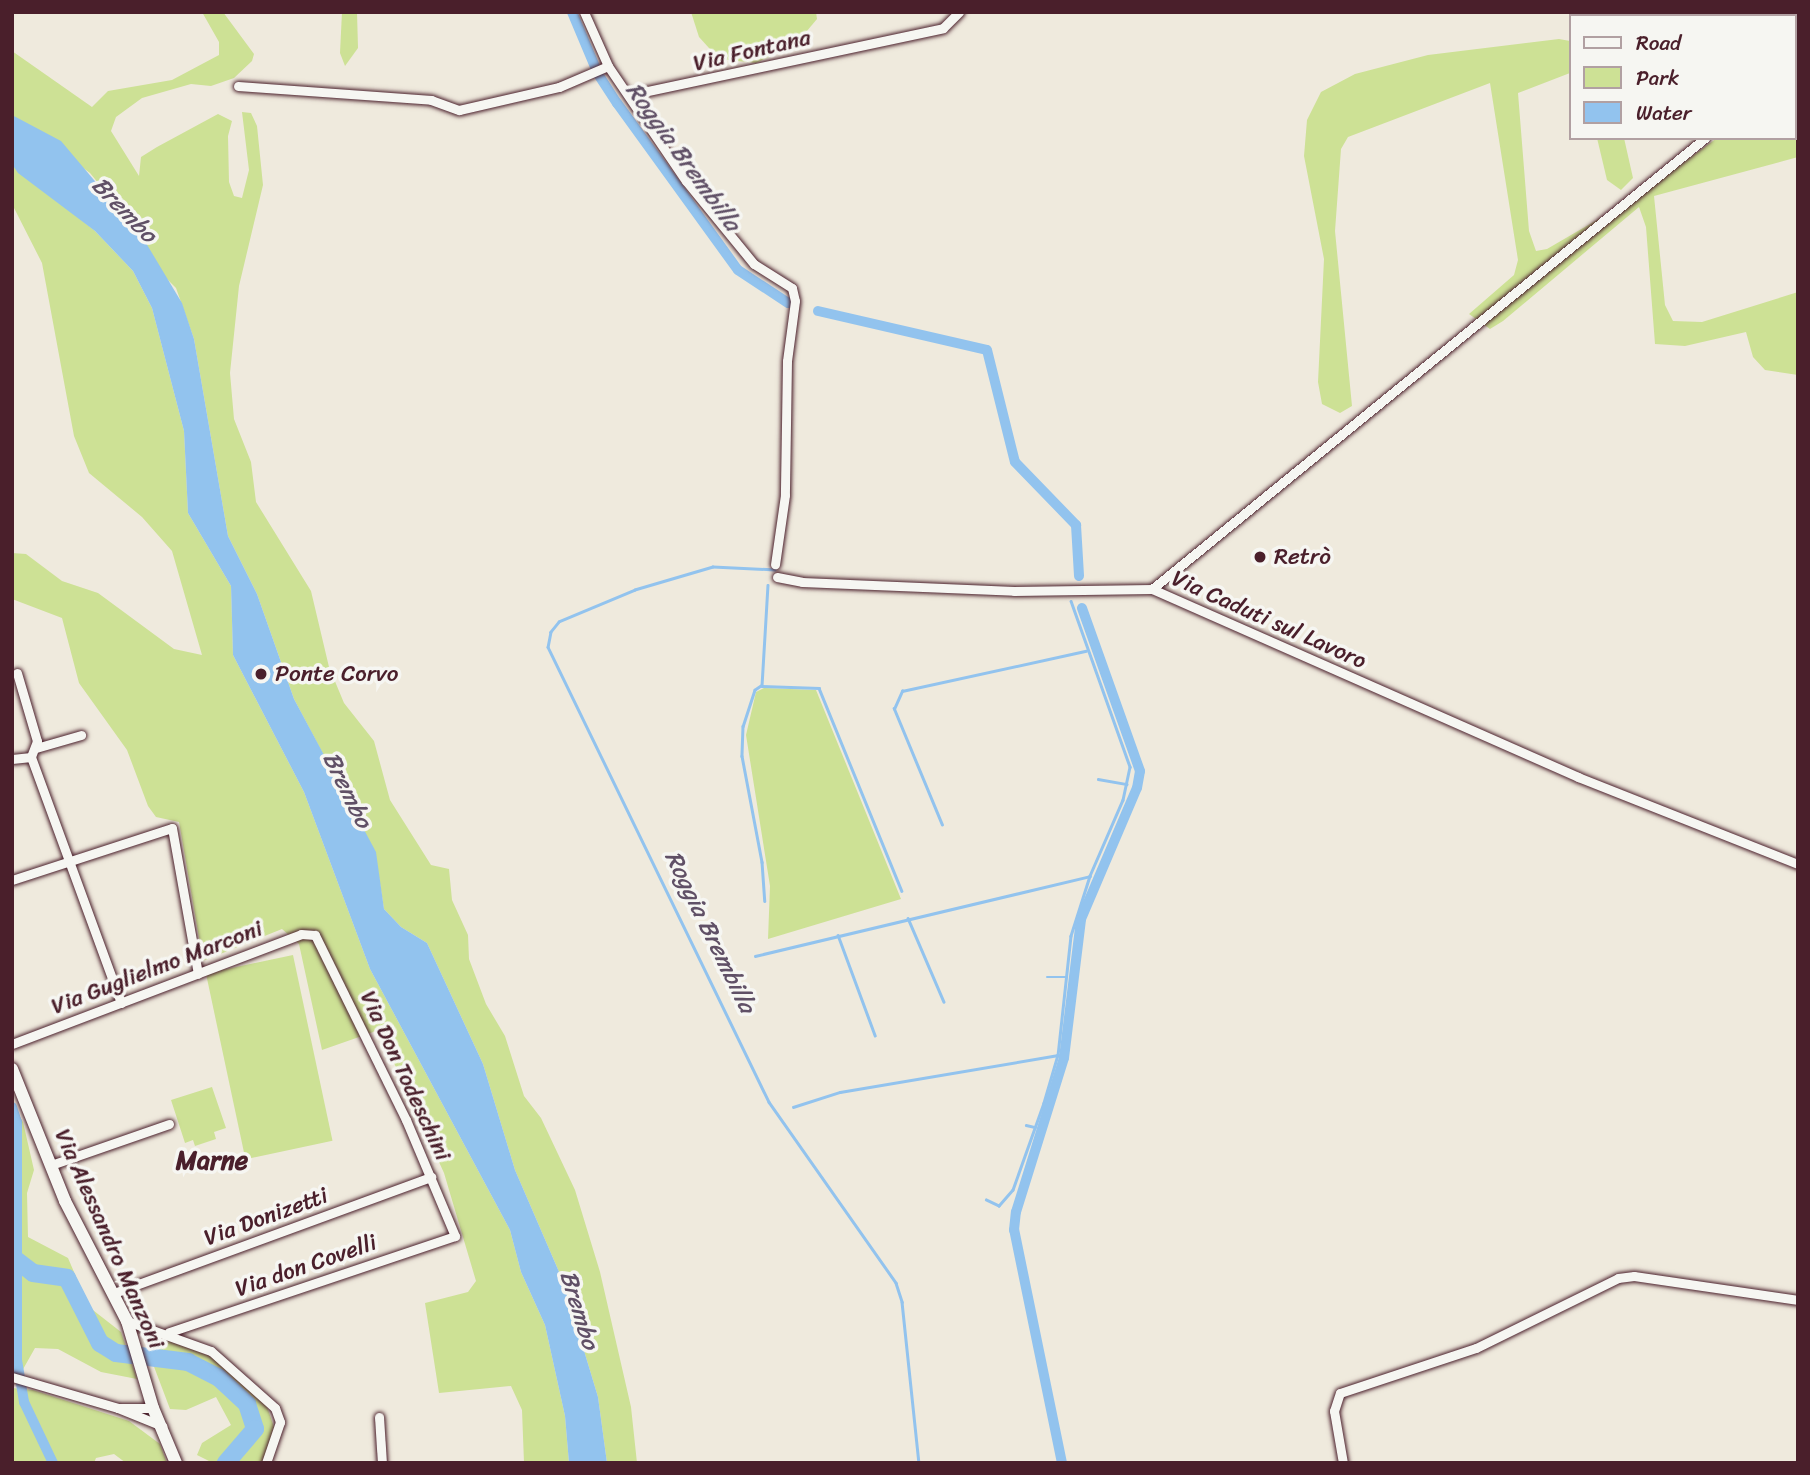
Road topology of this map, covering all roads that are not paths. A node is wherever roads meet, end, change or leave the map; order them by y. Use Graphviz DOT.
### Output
graph roads {
  1 [pos="584,12"];
  2 [pos="959,12"];
  3 [pos="607,67"];
  4 [pos="238,86"];
  5 [pos="629,96"];
  6 [pos="1703,140"];
  7 [pos="775,564"];
  8 [pos="777,576"];
  9 [pos="1152,589"];
  10 [pos="17,673"];
  11 [pos="81,735"];
  12 [pos="36,748"];
  13 [pos="31,757"];
  14 [pos="12,759"];
  15 [pos="68,862"];
  16 [pos="1798,864"];
  17 [pos="12,880"];
  18 [pos="315,934"];
  19 [pos="198,974"];
  20 [pos="121,1003"];
  21 [pos="12,1044"];
  22 [pos="12,1069"];
  23 [pos="169,1124"];
  24 [pos="51,1165"];
  25 [pos="431,1177"];
  26 [pos="455,1237"];
  27 [pos="114,1293"];
  28 [pos="1798,1300"];
  29 [pos="127,1321"];
  30 [pos="169,1332"];
  31 [pos="12,1377"];
  32 [pos="118,1408"];
  33 [pos="153,1408"];
  34 [pos="379,1418"];
  35 [pos="163,1427"];
  36 [pos="272,1452"];
  37 [pos="176,1463"];
  38 [pos="266,1463"];
  39 [pos="272,1463"];
  40 [pos="382,1463"];
  41 [pos="1343,1463"];
  1 -- 3 [label="street"];
  2 -- 5 [label="street, Via Fontana"];
  3 -- 4 [label="street"];
  3 -- 5 [label="street"];
  5 -- 7 [label="street"];
  6 -- 9 [label="street, Via Caduti sul Lavoro"];
  8 -- 9 [label="street"];
  9 -- 16 [label="street, Via Caduti sul Lavoro"];
  10 -- 12 [label="street"];
  11 -- 12 [label="street"];
  12 -- 13 [label="street"];
  13 -- 14 [label="street"];
  13 -- 15 [label="street"];
  15 -- 17 [label="street"];
  15 -- 19 [label="street"];
  15 -- 20 [label="street"];
  18 -- 19 [label="street, Via Guglielmo Marconi"];
  18 -- 25 [label="street, Via Don Todeschini"];
  19 -- 20 [label="street, Via Guglielmo Marconi"];
  20 -- 21 [label="street, Via Guglielmo Marconi"];
  22 -- 24 [label="street, Via Alessandro Manzoni"];
  23 -- 24 [label="street"];
  24 -- 27 [label="street, Via Alessandro Manzoni"];
  25 -- 26 [label="street, Via Don Todeschini"];
  25 -- 27 [label="street, Via Donizetti"];
  26 -- 30 [label="street, Via don Covelli"];
  27 -- 29 [label="street, Via Alessandro Manzoni"];
  28 -- 41 [label="street"];
  29 -- 30 [label="street"];
  29 -- 33 [label="street, Via Alessandro Manzoni"];
  30 -- 36 [label="street"];
  31 -- 32 [label="street"];
  32 -- 33 [label="street"];
  32 -- 35 [label="street"];
  33 -- 35 [label="street, Via Alessandro Manzoni"];
  34 -- 40 [label="street"];
  35 -- 37 [label="street, Via Alessandro Manzoni"];
  36 -- 38 [label="street"];
  36 -- 39 [label="street"];
}
